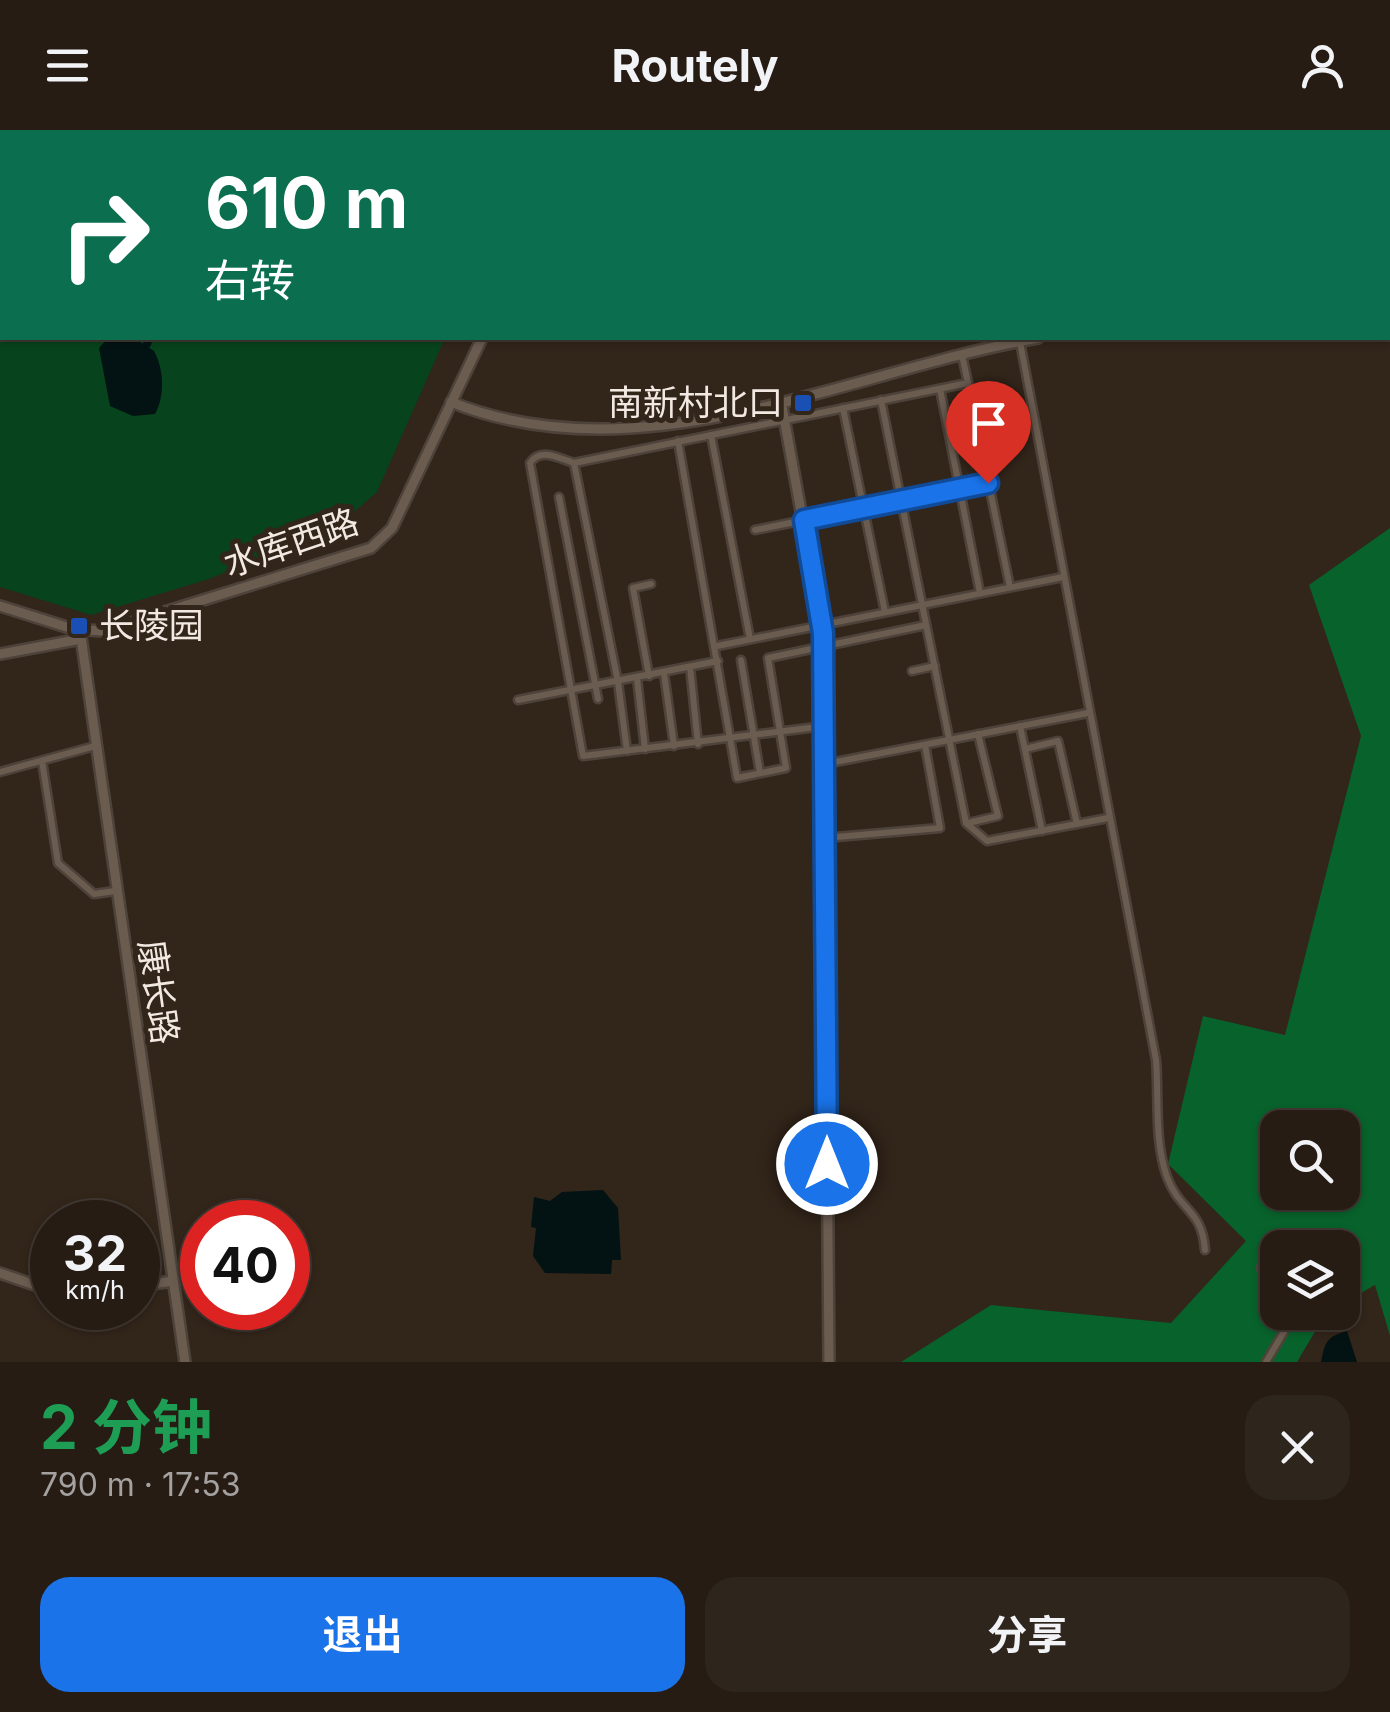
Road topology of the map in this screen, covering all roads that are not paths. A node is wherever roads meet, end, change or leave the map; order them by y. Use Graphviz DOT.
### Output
graph roads {
  1 [pos="481,340"];
  2 [pos="1026,340"];
  3 [pos="1020,341"];
  4 [pos="962,353"];
  5 [pos="968,383"];
  6 [pos="940,389"];
  7 [pos="881,400"];
  8 [pos="781,401"];
  9 [pos="451,402"];
  10 [pos="843,408"];
  11 [pos="784,420"];
  12 [pos="711,435"];
  13 [pos="678,442"];
  14 [pos="574,463"];
  15 [pos="988,483"];
  16 [pos="960,489"];
  17 [pos="559,497"];
  18 [pos="901,500"];
  19 [pos="864,508"];
  20 [pos="804,520"];
  21 [pos="754,530"];
  22 [pos="1063,577"];
  23 [pos="652,584"];
  24 [pos="1010,587"];
  25 [pos="980,593"];
  26 [pos="922,605"];
  27 [pos="0,606"];
  28 [pos="885,612"];
  29 [pos="926,624"];
  30 [pos="822,625"];
  31 [pos="80,635"];
  32 [pos="750,639"];
  33 [pos="717,646"];
  34 [pos="824,646"];
  35 [pos="0,654"];
  36 [pos="741,660"];
  37 [pos="718,661"];
  38 [pos="934,666"];
  39 [pos="690,667"];
  40 [pos="912,670"];
  41 [pos="664,672"];
  42 [pos="649,676"];
  43 [pos="637,678"];
  44 [pos="618,682"];
  45 [pos="595,686"];
  46 [pos="571,690"];
  47 [pos="518,700"];
  48 [pos="598,700"];
  49 [pos="1088,713"];
  50 [pos="825,726"];
  51 [pos="1020,726"];
  52 [pos="780,734"];
  53 [pos="978,734"];
  54 [pos="754,738"];
  55 [pos="730,740"];
  56 [pos="950,740"];
  57 [pos="698,744"];
  58 [pos="924,745"];
  59 [pos="95,746"];
  60 [pos="674,746"];
  61 [pos="644,749"];
  62 [pos="1024,749"];
  63 [pos="627,751"];
  64 [pos="42,761"];
  65 [pos="825,764"];
  66 [pos="0,772"];
  67 [pos="760,773"];
  68 [pos="1108,818"];
  69 [pos="966,823"];
  70 [pos="1077,824"];
  71 [pos="1042,830"];
  72 [pos="825,838"];
  73 [pos="115,891"];
  74 [pos="1206,1250"];
  75 [pos="0,1273"];
  76 [pos="173,1282"];
  77 [pos="30,1283"];
  78 [pos="160,1283"];
  79 [pos="1284,1330"];
  80 [pos="186,1362"];
  81 [pos="828,1362"];
  82 [pos="1266,1362"];
  1 -- 9 [label="street, 水库西路"];
  2 -- 3 [label="street"];
  3 -- 4 [label="street"];
  3 -- 22 [label="street"];
  4 -- 5 [label="street"];
  4 -- 8 [label="street"];
  5 -- 6 [label="street"];
  5 -- 15 [label="street"];
  6 -- 7 [label="street"];
  6 -- 16 [label="street"];
  7 -- 10 [label="street"];
  7 -- 18 [label="street"];
  8 -- 9 [label="street"];
  8 -- 11 [label="street"];
  9 -- 31 [label="street, 水库西路"];
  10 -- 11 [label="street"];
  10 -- 19 [label="street"];
  11 -- 12 [label="street"];
  11 -- 20 [label="street"];
  12 -- 13 [label="street"];
  12 -- 32 [label="street"];
  13 -- 14 [label="street"];
  13 -- 33 [label="street"];
  14 -- 44 [label="street"];
  14 -- 46 [label="street"];
  15 -- 16 [label="street"];
  15 -- 24 [label="street"];
  16 -- 18 [label="street"];
  16 -- 25 [label="street"];
  17 -- 45 [label="street"];
  18 -- 19 [label="street"];
  18 -- 26 [label="street"];
  19 -- 20 [label="street"];
  19 -- 28 [label="street"];
  20 -- 21 [label="street"];
  20 -- 30 [label="street"];
  22 -- 24 [label="street"];
  22 -- 49 [label="street"];
  23 -- 42 [label="street"];
  24 -- 25 [label="street"];
  25 -- 26 [label="street"];
  26 -- 28 [label="street"];
  26 -- 29 [label="street"];
  27 -- 31 [label="street, 水库西路"];
  28 -- 30 [label="street"];
  29 -- 34 [label="street"];
  29 -- 38 [label="street"];
  30 -- 32 [label="street"];
  30 -- 34 [label="street"];
  31 -- 35 [label="street"];
  31 -- 59 [label="street, 康长路"];
  32 -- 33 [label="street"];
  33 -- 37 [label="street"];
  34 -- 50 [label="street"];
  34 -- 52 [label="street"];
  36 -- 54 [label="street"];
  37 -- 39 [label="street"];
  37 -- 55 [label="street"];
  38 -- 40 [label="street"];
  38 -- 56 [label="street"];
  39 -- 41 [label="street"];
  39 -- 57 [label="street"];
  41 -- 42 [label="street"];
  41 -- 60 [label="street"];
  42 -- 43 [label="street"];
  43 -- 44 [label="street"];
  43 -- 61 [label="street"];
  44 -- 45 [label="street"];
  44 -- 63 [label="street"];
  45 -- 46 [label="street"];
  45 -- 48 [label="street"];
  46 -- 47 [label="street"];
  46 -- 63 [label="street"];
  49 -- 51 [label="street"];
  49 -- 68 [label="street"];
  50 -- 52 [label="street"];
  50 -- 65 [label="street"];
  51 -- 53 [label="street"];
  51 -- 62 [label="street"];
  52 -- 54 [label="street"];
  52 -- 67 [label="street"];
  53 -- 56 [label="street"];
  53 -- 69 [label="street"];
  54 -- 55 [label="street"];
  54 -- 67 [label="street"];
  55 -- 57 [label="street"];
  55 -- 67 [label="street"];
  56 -- 58 [label="street"];
  56 -- 69 [label="street"];
  57 -- 60 [label="street"];
  58 -- 65 [label="street"];
  58 -- 72 [label="street"];
  59 -- 64 [label="street"];
  59 -- 73 [label="street, 康长路"];
  60 -- 61 [label="street"];
  61 -- 63 [label="street"];
  62 -- 70 [label="street"];
  62 -- 71 [label="street"];
  64 -- 66 [label="street"];
  64 -- 73 [label="street"];
  65 -- 72 [label="street"];
  68 -- 70 [label="street"];
  68 -- 74 [label="street"];
  69 -- 71 [label="street"];
  70 -- 71 [label="street"];
  72 -- 81 [label="street"];
  73 -- 76 [label="street, 康长路"];
  75 -- 77 [label="street"];
  76 -- 78 [label="street"];
  76 -- 80 [label="street, 康长路"];
  79 -- 82 [label="street"];
}
